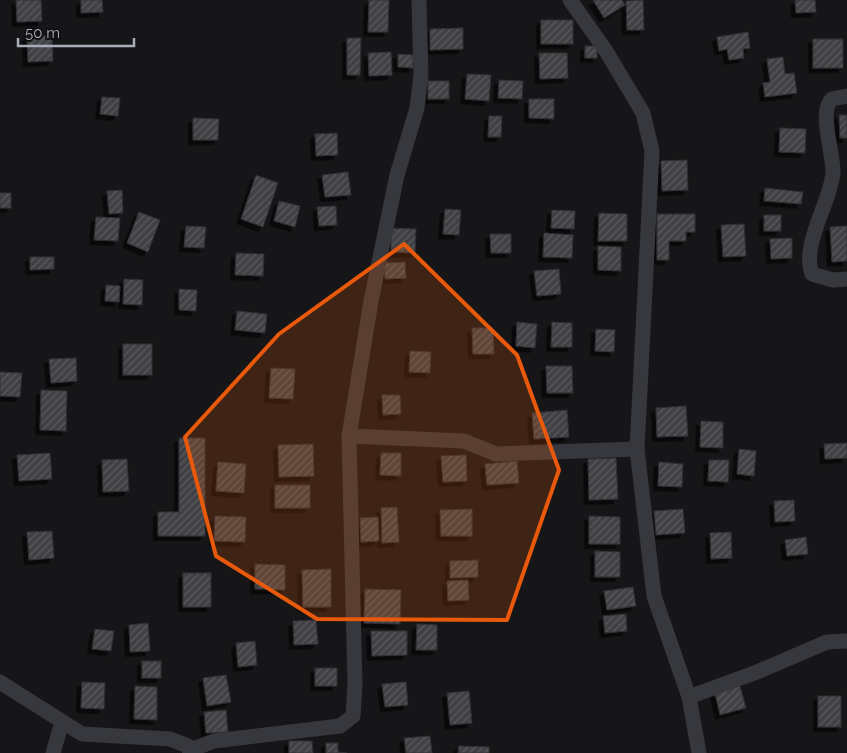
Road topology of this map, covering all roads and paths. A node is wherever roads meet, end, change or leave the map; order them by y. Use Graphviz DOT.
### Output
graph roads {
  1 [pos="419,0"];
  2 [pos="570,0"];
  3 [pos="847,96"];
  4 [pos="847,279"];
  5 [pos="349,436"];
  6 [pos="637,449"];
  7 [pos="847,641"];
  8 [pos="0,682"];
  9 [pos="689,697"];
  10 [pos="62,722"];
  11 [pos="190,752"];
  12 [pos="53,753"];
  13 [pos="699,753"];
  1 -- 5 [label="street"];
  2 -- 6 [label="street"];
  3 -- 4 [label="street"];
  5 -- 6 [label="street"];
  5 -- 11 [label="street"];
  6 -- 9 [label="street"];
  7 -- 9 [label="street"];
  8 -- 10 [label="street"];
  9 -- 13 [label="street"];
  10 -- 11 [label="street"];
  10 -- 12 [label="street"];
}
